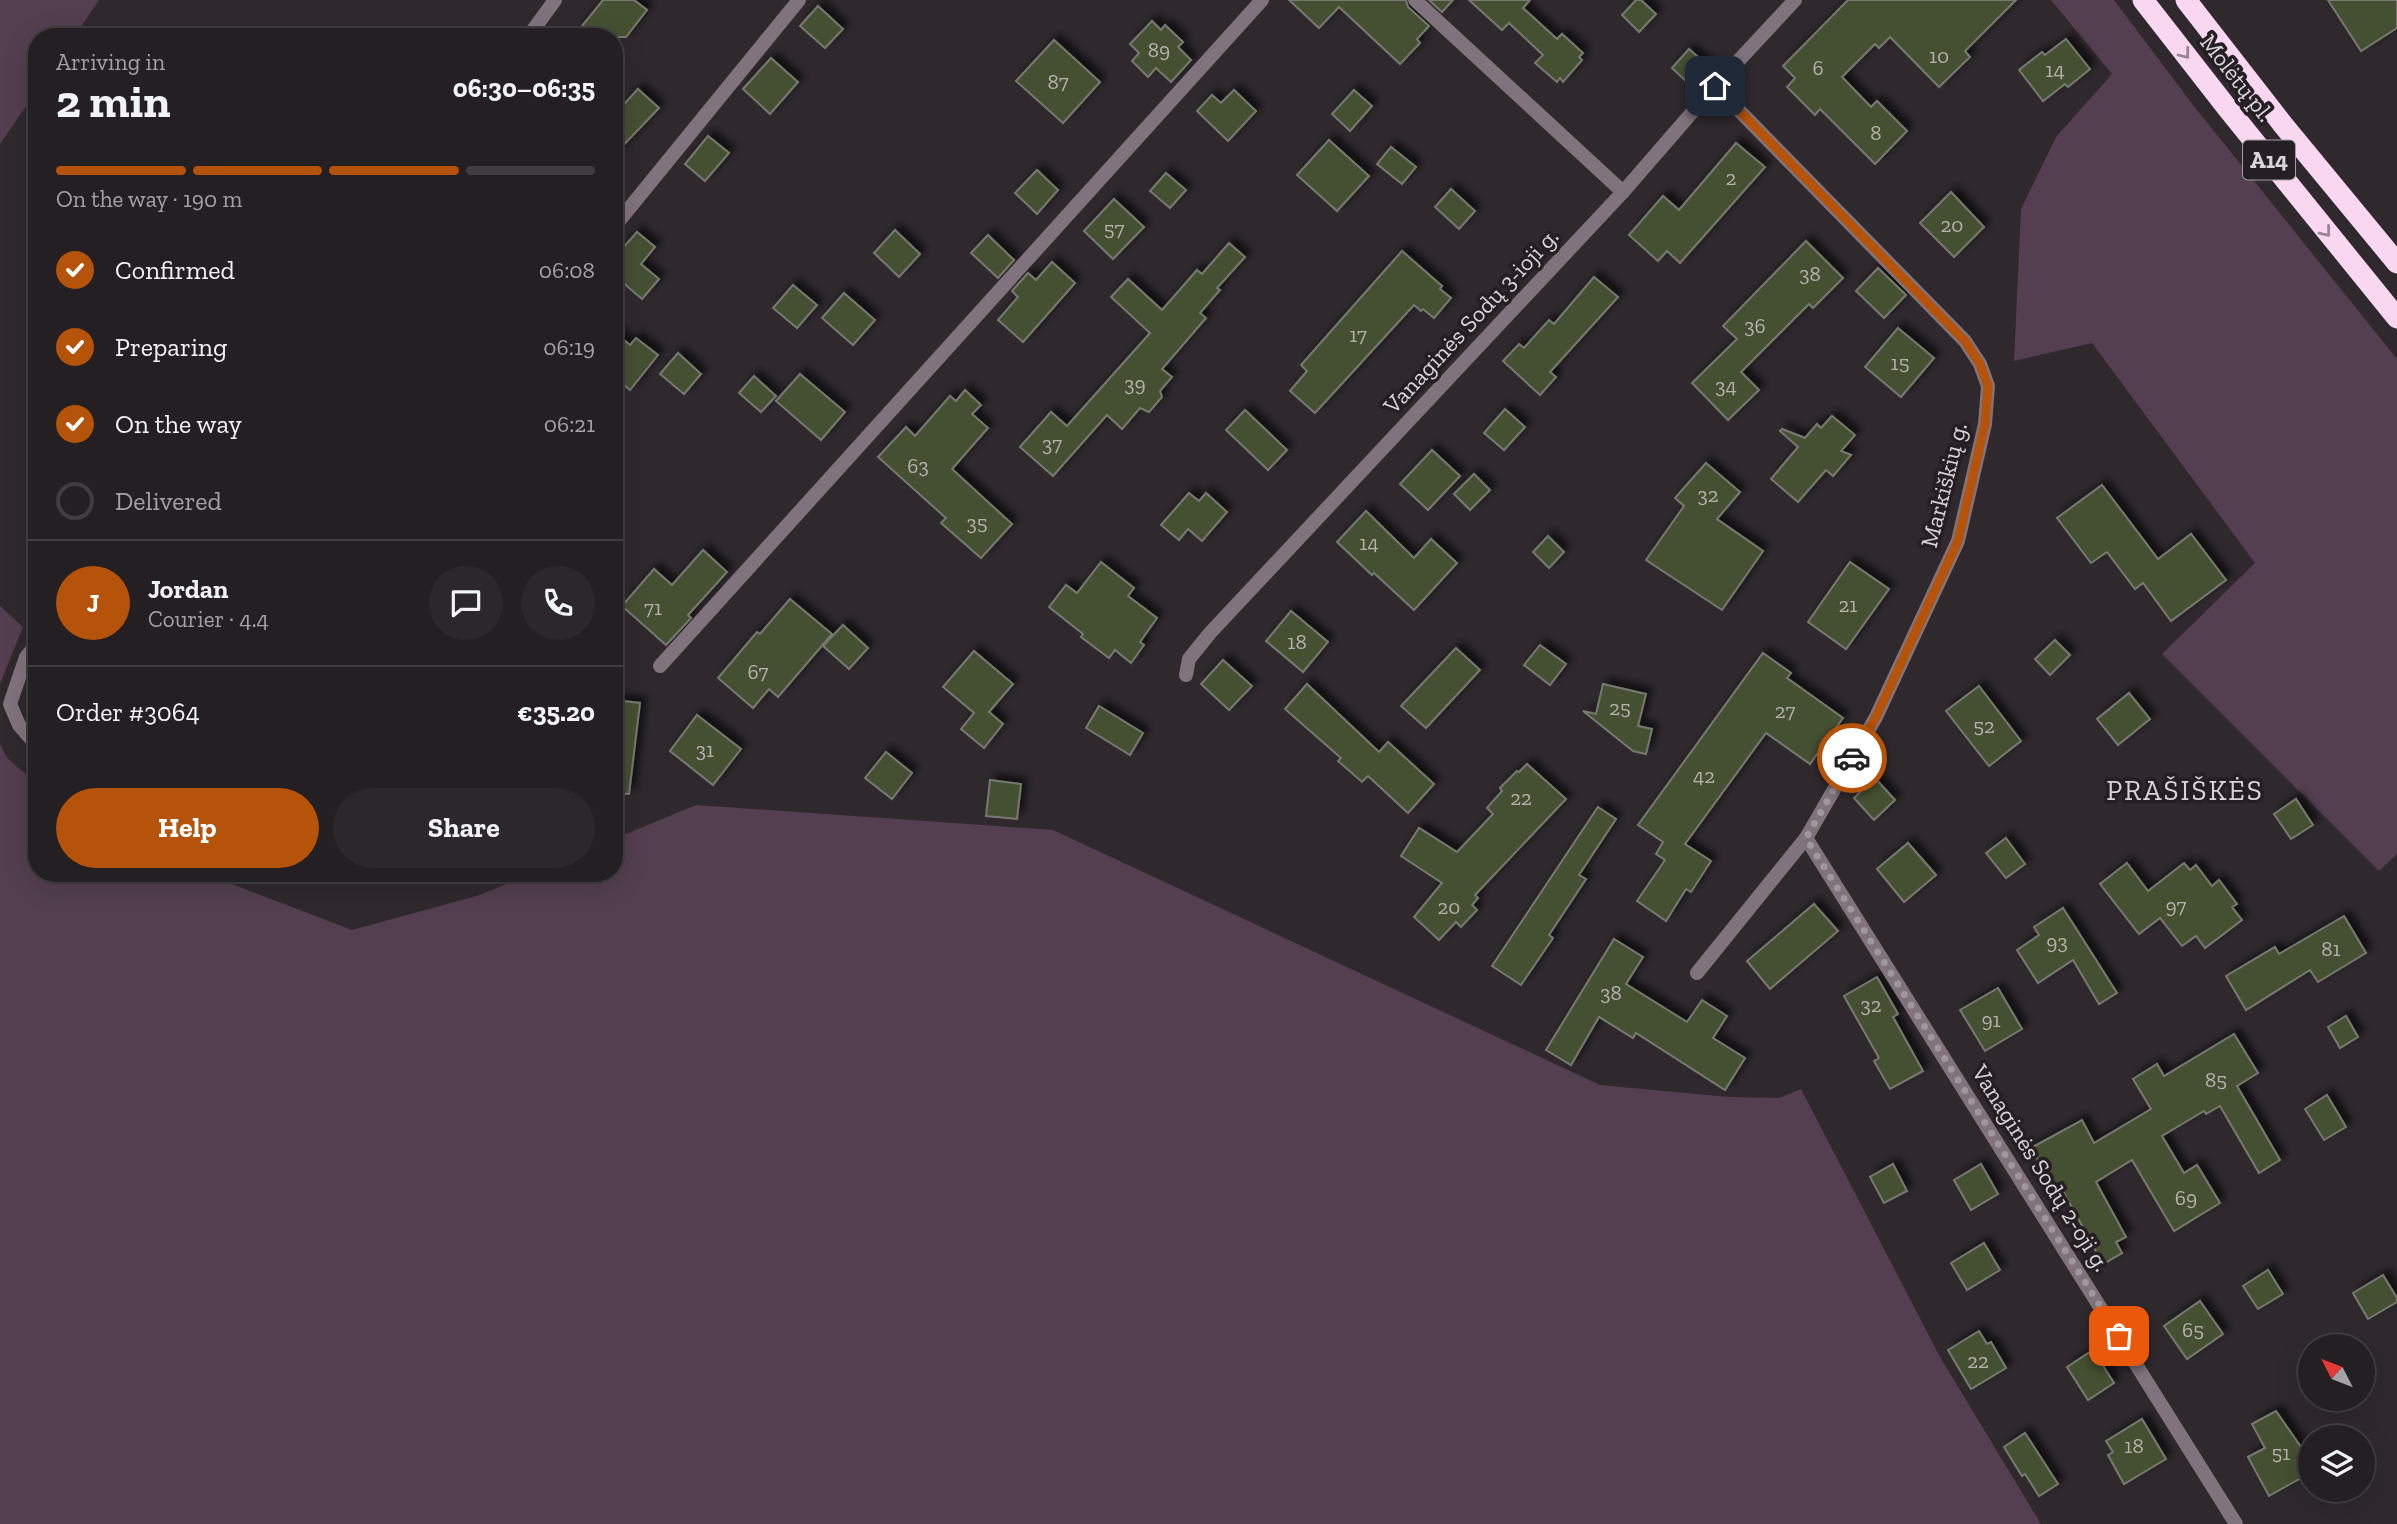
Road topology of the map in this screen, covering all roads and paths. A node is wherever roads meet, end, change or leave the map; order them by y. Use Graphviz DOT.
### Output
graph roads {
  1 [pos="555,0"];
  2 [pos="799,0"];
  3 [pos="1262,0"];
  4 [pos="1415,0"];
  5 [pos="1795,0"];
  6 [pos="2143,0"];
  7 [pos="2186,0"];
  8 [pos="535,28"];
  9 [pos="1715,86"];
  10 [pos="1623,192"];
  11 [pos="623,216"];
  12 [pos="2397,263"];
  13 [pos="2397,318"];
  14 [pos="28,655"];
  15 [pos="660,666"];
  16 [pos="1186,675"];
  17 [pos="28,736"];
  18 [pos="1806,838"];
  19 [pos="1697,972"];
  20 [pos="2236,1524"];
  1 -- 8 [label="street"];
  2 -- 11 [label="street"];
  3 -- 15 [label="street"];
  4 -- 10 [label="street"];
  5 -- 9 [label="street, Vanaginės Sodų 3-ioji g."];
  6 -- 13 [label="highway, Molėtų pl. / A14, one-way"];
  7 -- 12 [label="highway, Molėtų pl. / A14"];
  9 -- 10 [label="street, Vanaginės Sodų 3-ioji g."];
  9 -- 18 [label="street, Markiškių g."];
  10 -- 16 [label="street, Vanaginės Sodų 3-ioji g."];
  14 -- 17 [label="street"];
  18 -- 19 [label="street, Markiškių g."];
  18 -- 20 [label="street, Vanaginės Sodų 2-oji g."];
}
